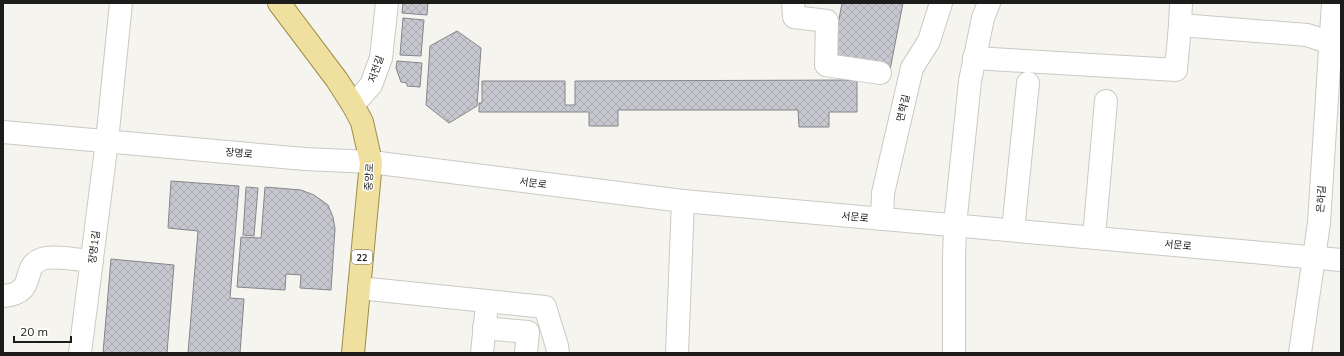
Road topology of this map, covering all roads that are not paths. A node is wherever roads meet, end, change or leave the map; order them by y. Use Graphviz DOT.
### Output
graph roads {
  1 [pos="121,3"];
  2 [pos="279,3"];
  3 [pos="387,3"];
  4 [pos="793,3"];
  5 [pos="941,3"];
  6 [pos="989,3"];
  7 [pos="1181,3"];
  8 [pos="1333,3"];
  9 [pos="1180,25"];
  10 [pos="1336,44"];
  11 [pos="974,58"];
  12 [pos="880,73"];
  13 [pos="1028,83"];
  14 [pos="1106,101"];
  15 [pos="353,105"];
  16 [pos="3,132"];
  17 [pos="107,141"];
  18 [pos="371,162"];
  19 [pos="683,202"];
  20 [pos="882,219"];
  21 [pos="955,225"];
  22 [pos="1013,230"];
  23 [pos="1094,237"];
  24 [pos="1314,257"];
  25 [pos="1341,260"];
  26 [pos="92,261"];
  27 [pos="359,288"];
  28 [pos="3,296"];
  29 [pos="487,301"];
  30 [pos="484,328"];
  31 [pos="80,353"];
  32 [pos="353,353"];
  33 [pos="482,353"];
  34 [pos="526,353"];
  35 [pos="558,353"];
  36 [pos="677,353"];
  37 [pos="954,353"];
  38 [pos="1300,353"];
  1 -- 17 [label="street"];
  2 -- 15 [label="main road, 중앙로 / 22"];
  3 -- 15 [label="street, 저전길"];
  4 -- 12 [label="street"];
  5 -- 20 [label="street, 면학길"];
  6 -- 11 [label="street"];
  7 -- 9 [label="street"];
  8 -- 10 [label="street, 은하길"];
  9 -- 10 [label="street"];
  9 -- 11 [label="street"];
  10 -- 24 [label="street, 은하길"];
  11 -- 21 [label="street"];
  13 -- 22 [label="street"];
  14 -- 23 [label="street"];
  15 -- 18 [label="main road, 중앙로 / 22"];
  16 -- 17 [label="street, 장명로"];
  17 -- 18 [label="street, 장명로"];
  17 -- 26 [label="street, 장명1길"];
  18 -- 19 [label="street, 서문로"];
  18 -- 27 [label="main road, 중앙로 / 22"];
  19 -- 20 [label="street, 서문로"];
  19 -- 36 [label="street"];
  20 -- 21 [label="street, 서문로"];
  21 -- 22 [label="street, 서문로"];
  21 -- 37 [label="street"];
  22 -- 23 [label="street, 서문로"];
  23 -- 24 [label="street, 서문로"];
  24 -- 25 [label="street, 서문로"];
  24 -- 38 [label="street, 은하길"];
  26 -- 28 [label="street"];
  26 -- 31 [label="street, 장명1길"];
  27 -- 29 [label="street"];
  27 -- 32 [label="main road, 중앙로 / 22"];
  29 -- 30 [label="street"];
  29 -- 35 [label="street"];
  30 -- 33 [label="street"];
  30 -- 34 [label="street"];
}
